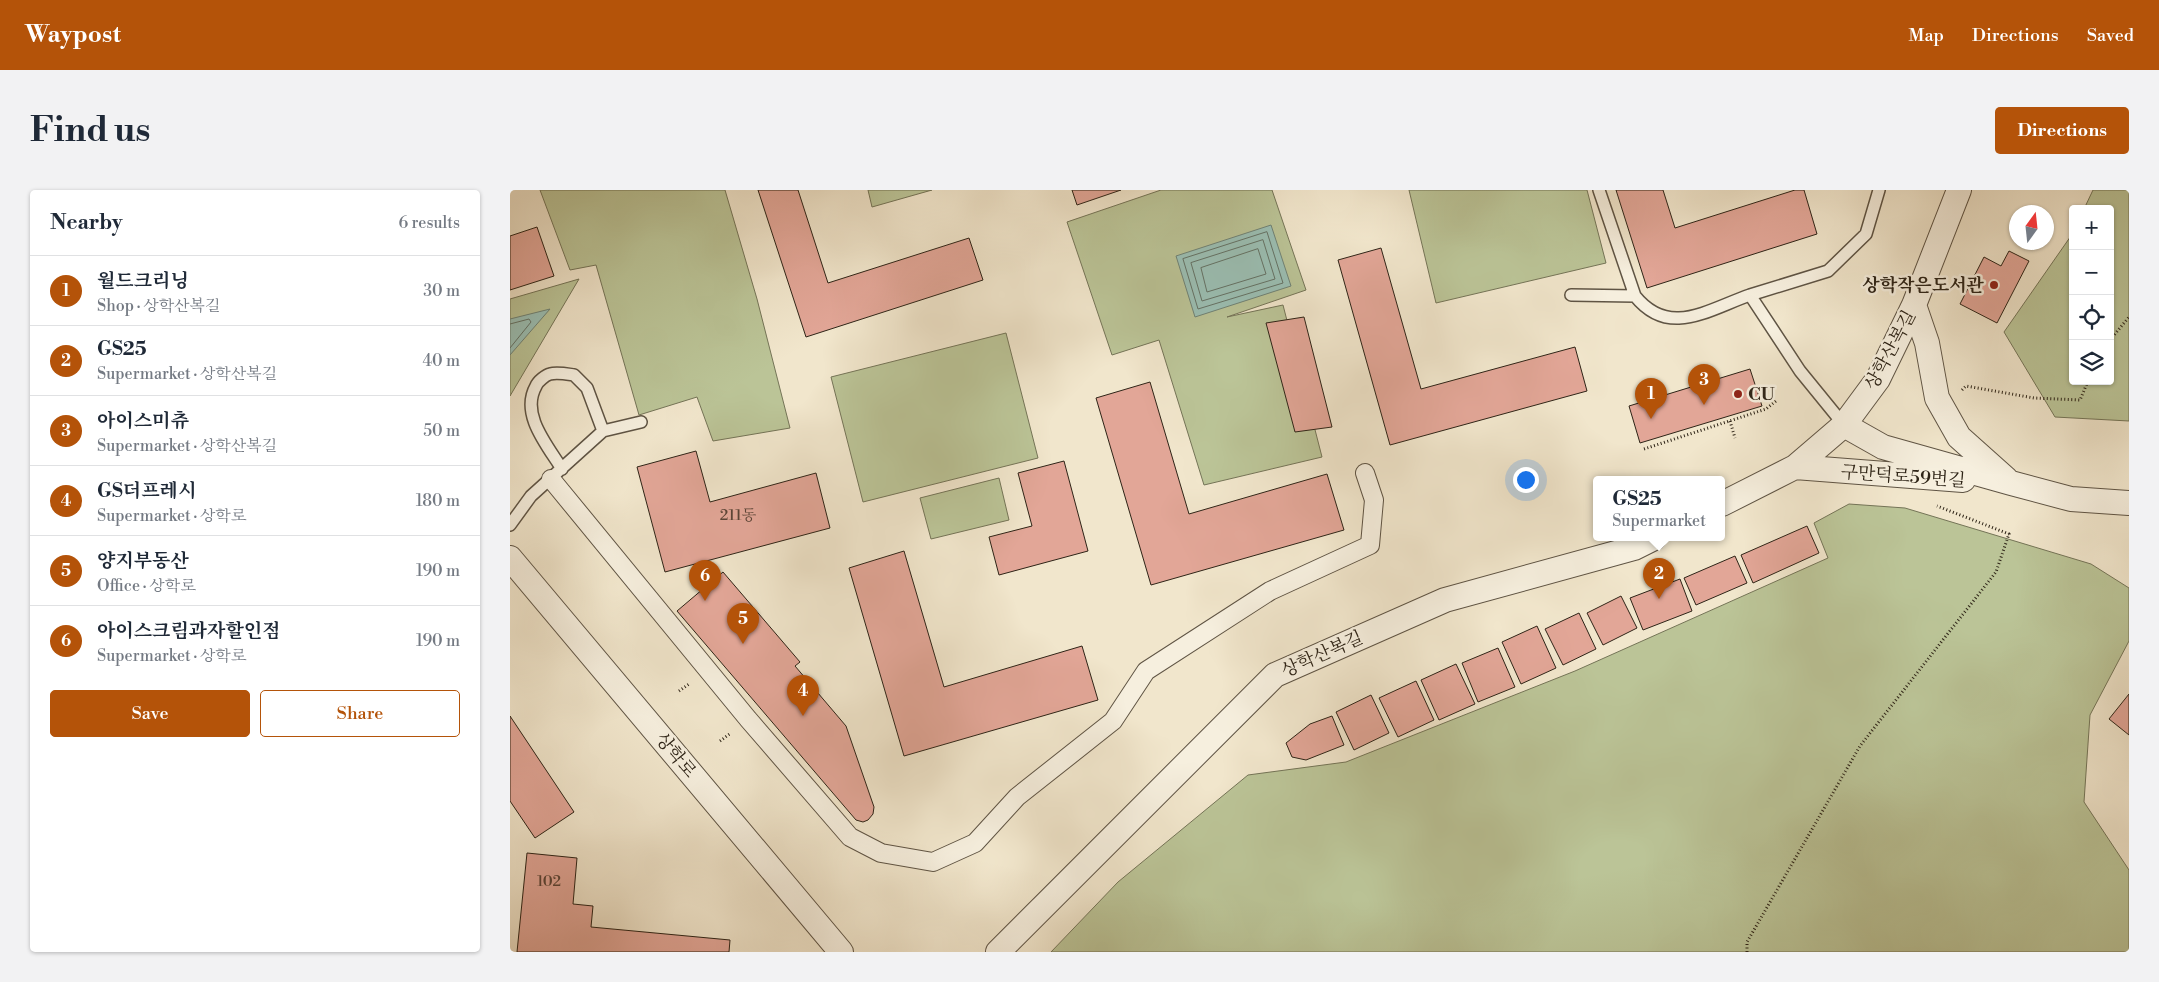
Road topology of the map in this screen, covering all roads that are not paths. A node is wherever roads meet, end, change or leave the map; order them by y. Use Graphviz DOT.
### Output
graph roads {
  1 [pos="1599,190"];
  2 [pos="1879,190"];
  3 [pos="1959,190"];
  4 [pos="1571,295"];
  5 [pos="1750,295"];
  6 [pos="1635,296"];
  7 [pos="1914,305"];
  8 [pos="641,422"];
  9 [pos="1844,425"];
  10 [pos="603,431"];
  11 [pos="1795,467"];
  12 [pos="1366,473"];
  13 [pos="556,474"];
  14 [pos="2011,483"];
  15 [pos="1725,502"];
  16 [pos="2129,503"];
  17 [pos="510,525"];
  18 [pos="1648,541"];
  19 [pos="510,558"];
  20 [pos="841,952"];
  21 [pos="998,952"];
  1 -- 6 [label="lane"];
  2 -- 5 [label="lane"];
  3 -- 7 [label="street, 상학산복길"];
  4 -- 6 [label="lane"];
  5 -- 6 [label="lane"];
  5 -- 9 [label="lane"];
  7 -- 9 [label="street, 상학산복길"];
  7 -- 14 [label="street, 구만덕로59번길"];
  8 -- 10 [label="lane"];
  9 -- 11 [label="street, 상학산복길"];
  9 -- 14 [label="street, 구만덕로59번길"];
  10 -- 13 [label="lane"];
  10 -- 13 [label="lane"];
  11 -- 14 [label="street, 구만덕로59번길"];
  11 -- 15 [label="street, 상학산복길"];
  12 -- 13 [label="street"];
  13 -- 17 [label="lane"];
  14 -- 16 [label="street, 구만덕로59번길"];
  18 -- 21 [label="street, 상학산복길"];
  19 -- 20 [label="street, 상학로"];
}
